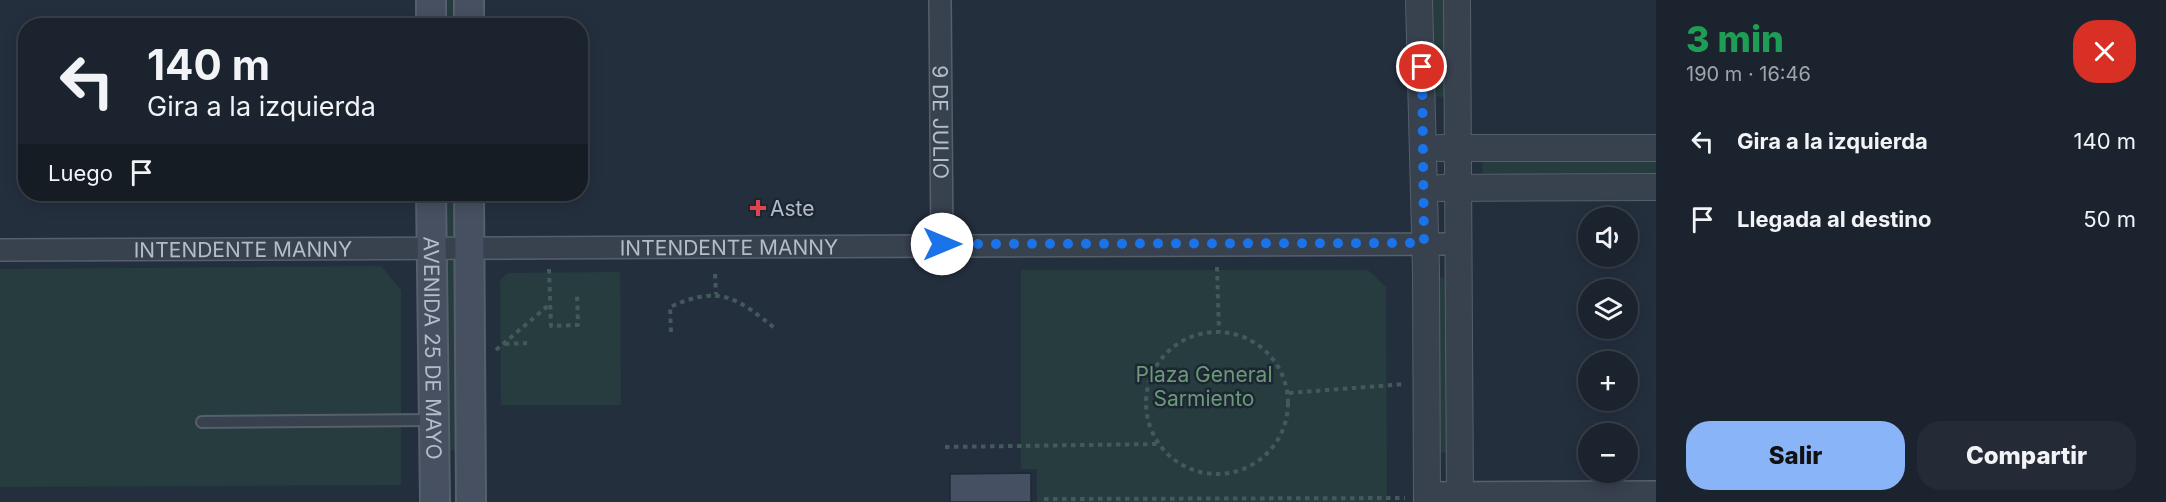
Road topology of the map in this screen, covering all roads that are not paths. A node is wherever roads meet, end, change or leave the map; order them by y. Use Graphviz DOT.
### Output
graph roads {
  1 [pos="431,0"];
  2 [pos="469,0"];
  3 [pos="940,0"];
  4 [pos="1419,0"];
  5 [pos="1457,0"];
  6 [pos="431,18"];
  7 [pos="469,18"];
  8 [pos="1424,147"];
  9 [pos="1656,148"];
  10 [pos="1458,149"];
  11 [pos="1656,187"];
  12 [pos="1423,188"];
  13 [pos="1458,188"];
  14 [pos="431,201"];
  15 [pos="470,201"];
  16 [pos="1424,243"];
  17 [pos="942,244"];
  18 [pos="1458,244"];
  19 [pos="430,248"];
  20 [pos="470,248"];
  21 [pos="0,250"];
  22 [pos="433,420"];
  23 [pos="202,422"];
  24 [pos="1656,492"];
  25 [pos="1427,498"];
  26 [pos="1460,498"];
  27 [pos="435,502"];
  28 [pos="471,502"];
  1 -- 6 [label="main road"];
  2 -- 7 [label="main road"];
  3 -- 17 [label="street, 9 DE JULIO"];
  4 -- 8 [label="street"];
  5 -- 10 [label="street"];
  8 -- 10 [label="street"];
  8 -- 12 [label="street"];
  9 -- 10 [label="street"];
  10 -- 13 [label="street"];
  11 -- 13 [label="street"];
  12 -- 13 [label="street"];
  12 -- 16 [label="street"];
  13 -- 18 [label="street"];
  14 -- 19 [label="main road, AVENIDA 25 DE MAYO"];
  15 -- 20 [label="main road, AVENIDA 25 DE MAYO"];
  16 -- 17 [label="street, INTENDENTE MANNY"];
  16 -- 18 [label="street, INTENDENTE MANNY"];
  16 -- 25 [label="street"];
  17 -- 20 [label="street, INTENDENTE MANNY"];
  18 -- 26 [label="street"];
  19 -- 20 [label="street, INTENDENTE MANNY"];
  19 -- 21 [label="street, INTENDENTE MANNY"];
  19 -- 22 [label="main road, AVENIDA 25 DE MAYO"];
  20 -- 28 [label="main road, AVENIDA 25 DE MAYO"];
  22 -- 23 [label="lane"];
  22 -- 27 [label="main road, AVENIDA 25 DE MAYO"];
  24 -- 26 [label="street"];
  25 -- 26 [label="street"];
}
